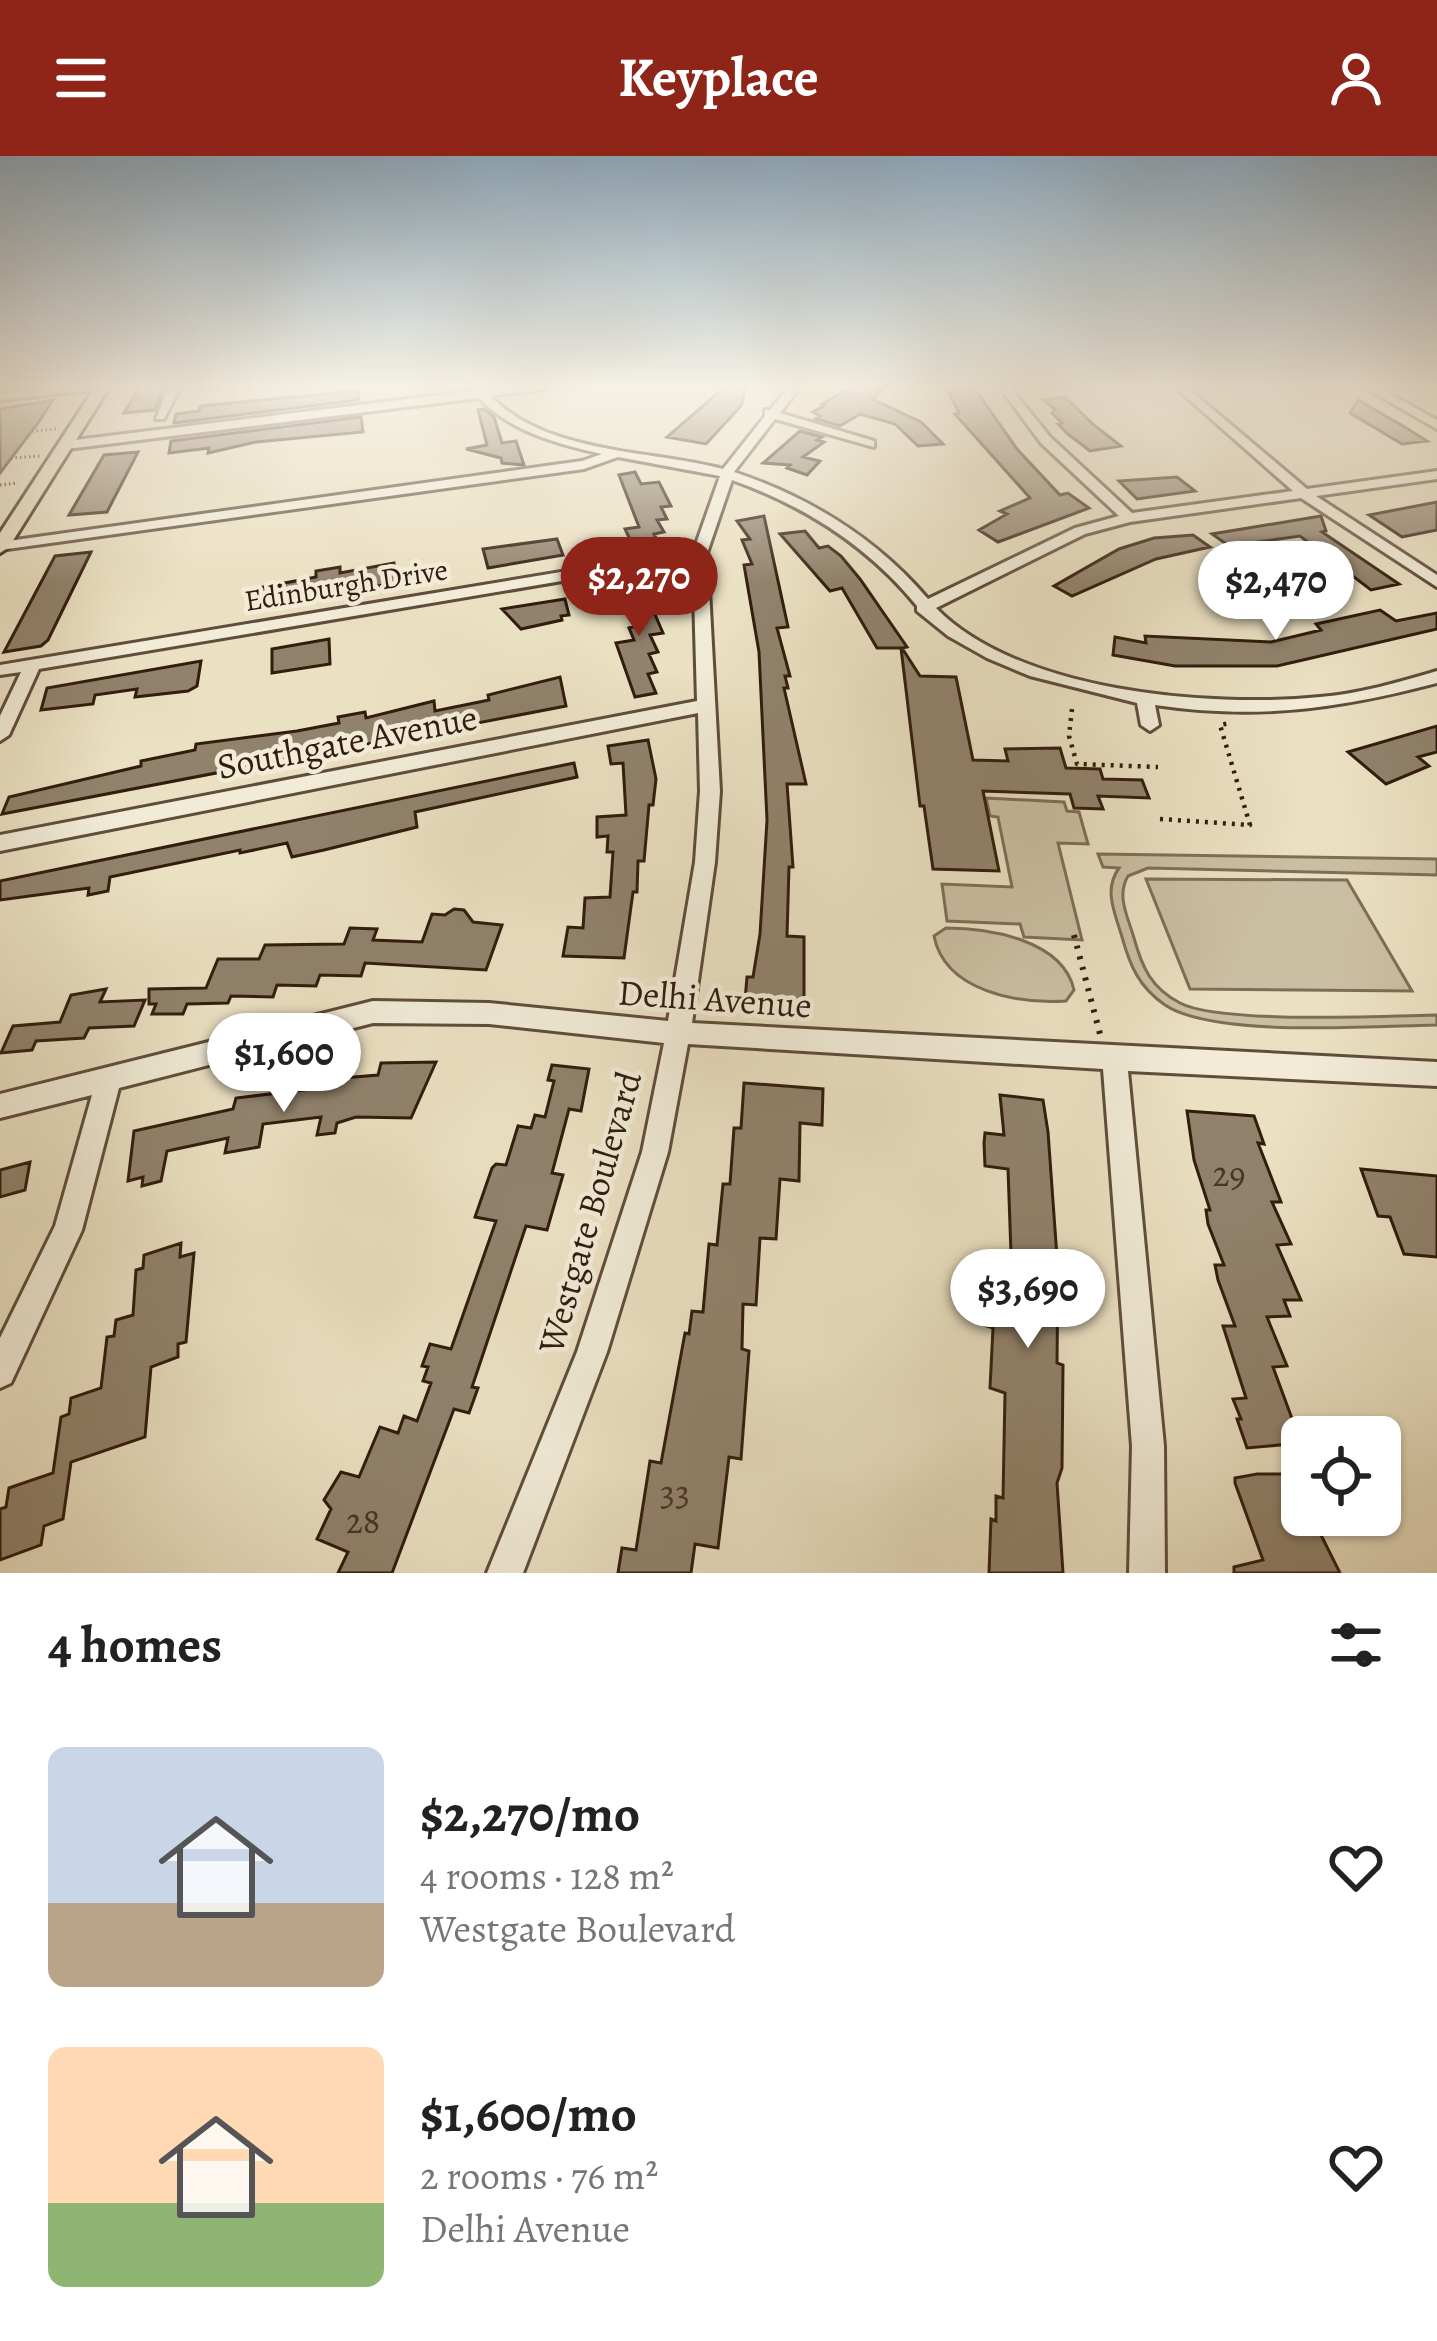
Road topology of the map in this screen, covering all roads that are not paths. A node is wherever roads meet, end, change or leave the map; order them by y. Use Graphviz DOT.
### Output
graph roads {
  1 [pos="54,452"];
  2 [pos="614,452"];
  3 [pos="742,452"];
  4 [pos="1058,452"];
  5 [pos="1256,452"];
  6 [pos="617,453"];
  7 [pos="727,473"];
  8 [pos="1437,475"];
  9 [pos="1304,494"];
  10 [pos="1129,518"];
  11 [pos="2,542"];
  12 [pos="700,553"];
  13 [pos="1437,581"];
  14 [pos="923,608"];
  15 [pos="33,664"];
  16 [pos="0,670"];
  17 [pos="1437,676"];
  18 [pos="1144,697"];
  19 [pos="706,705"];
  20 [pos="1150,725"];
  21 [pos="0,735"];
  22 [pos="0,842"];
  23 [pos="678,1033"];
  24 [pos="1111,1060"];
  25 [pos="1437,1074"];
  26 [pos="109,1079"];
  27 [pos="0,1106"];
  28 [pos="0,1372"];
  29 [pos="505,1573"];
  30 [pos="1147,1573"];
  1 -- 11 [label="main road"];
  2 -- 6 [label="street"];
  3 -- 7 [label="street, Westgate Boulevard"];
  4 -- 10 [label="street"];
  5 -- 9 [label="street"];
  6 -- 7 [label="street"];
  6 -- 11 [label="street"];
  7 -- 12 [label="street, Westgate Boulevard"];
  7 -- 14 [label="street"];
  8 -- 9 [label="street"];
  9 -- 10 [label="street"];
  9 -- 13 [label="street"];
  10 -- 14 [label="street"];
  12 -- 15 [label="street, Edinburgh Drive"];
  12 -- 19 [label="street, Westgate Boulevard"];
  14 -- 18 [label="street"];
  15 -- 16 [label="street, Edinburgh Drive"];
  15 -- 21 [label="street"];
  17 -- 18 [label="street"];
  18 -- 20 [label="street"];
  19 -- 22 [label="street, Southgate Avenue"];
  19 -- 23 [label="street, Westgate Boulevard"];
  23 -- 24 [label="street, Delhi Avenue"];
  23 -- 26 [label="street, Delhi Avenue"];
  23 -- 29 [label="street, Westgate Boulevard"];
  24 -- 25 [label="street, Delhi Avenue"];
  24 -- 30 [label="street"];
  26 -- 27 [label="street, Delhi Avenue"];
  26 -- 28 [label="street"];
}
